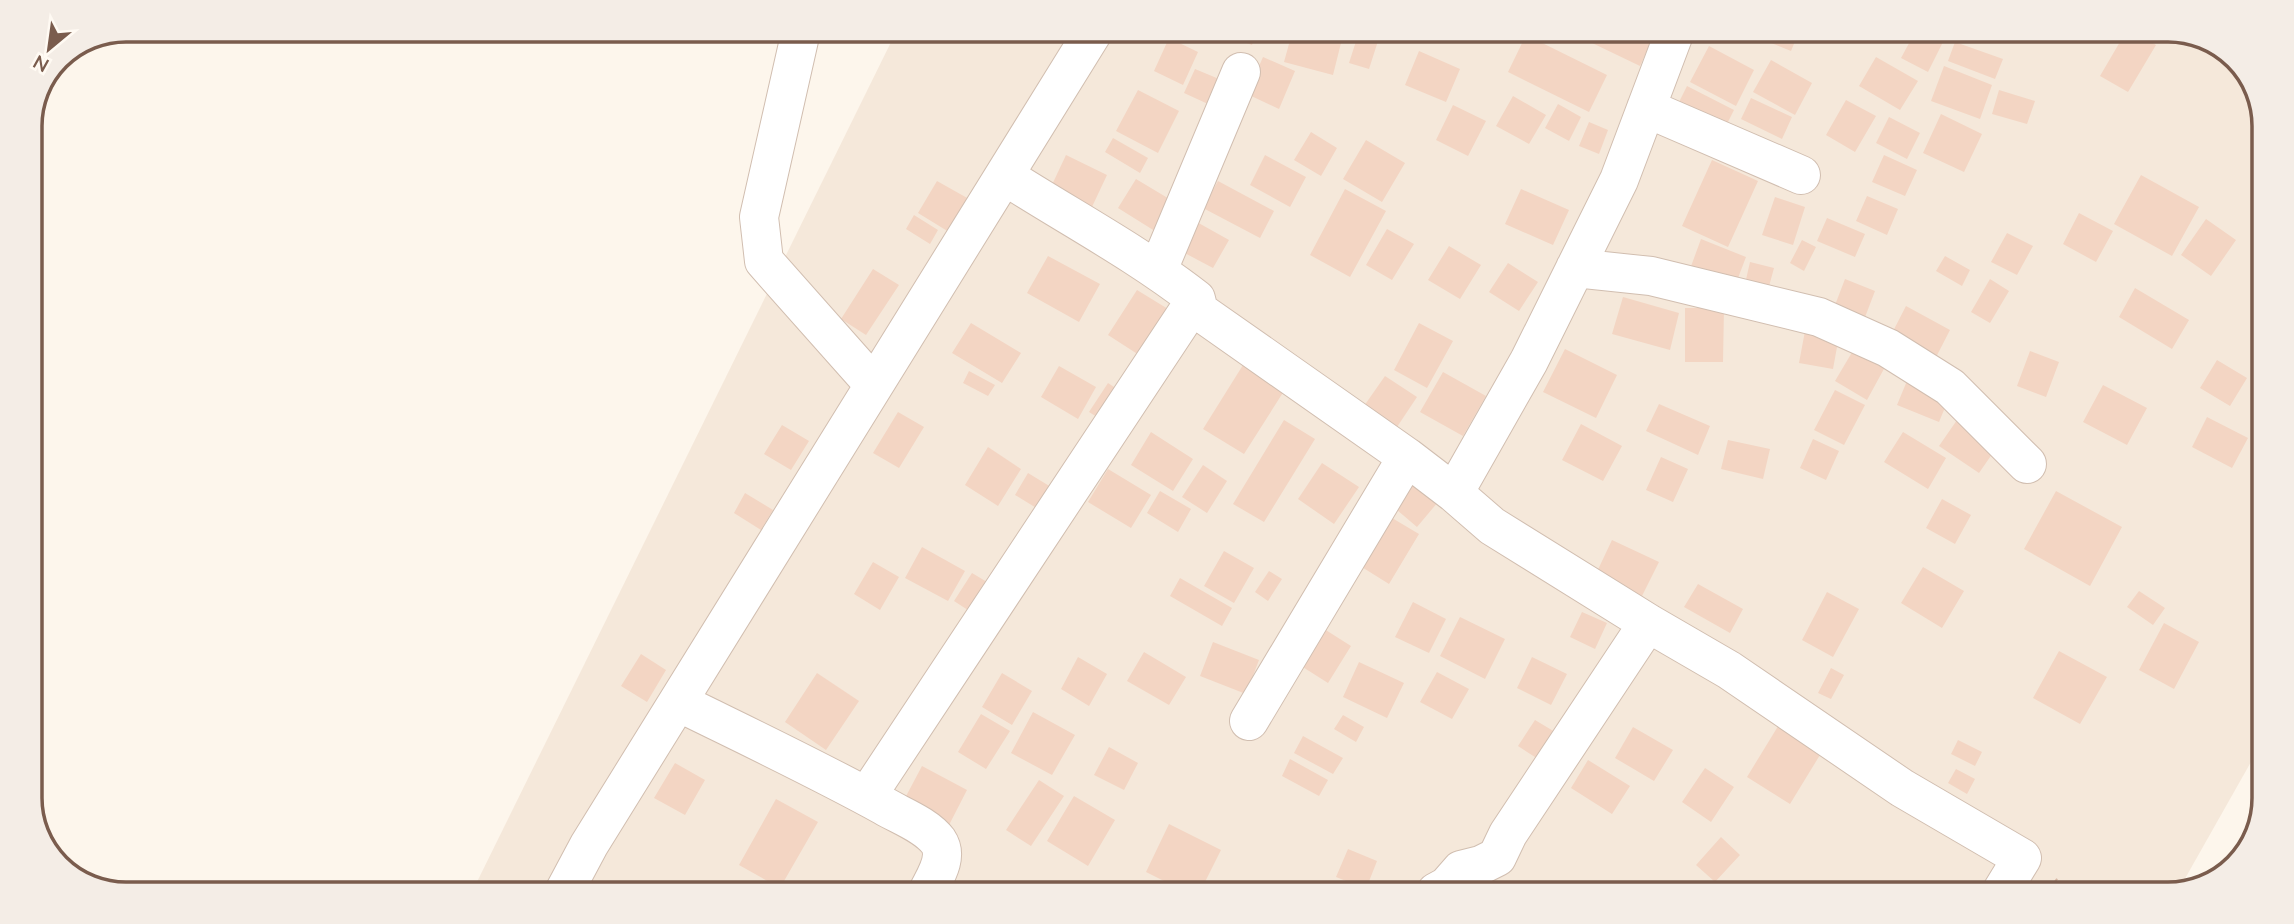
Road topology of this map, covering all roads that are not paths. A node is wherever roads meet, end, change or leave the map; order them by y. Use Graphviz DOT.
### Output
graph roads {
  1 [pos="799,42"];
  2 [pos="1087,42"];
  3 [pos="1671,42"];
  4 [pos="1241,72"];
  5 [pos="1646,108"];
  6 [pos="1005,176"];
  7 [pos="1801,176"];
  8 [pos="1575,268"];
  9 [pos="1158,270"];
  10 [pos="1196,299"];
  11 [pos="874,385"];
  12 [pos="1406,457"];
  13 [pos="2027,464"];
  14 [pos="1454,493"];
  15 [pos="1648,623"];
  16 [pos="678,702"];
  17 [pos="1249,721"];
  18 [pos="867,796"];
  19 [pos="569,882"];
  20 [pos="932,882"];
  21 [pos="1450,882"];
  22 [pos="2007,882"];
  1 -- 11 [label="street"];
  2 -- 6 [label="street"];
  3 -- 5 [label="street"];
  4 -- 9 [label="street"];
  5 -- 7 [label="street"];
  5 -- 8 [label="street"];
  6 -- 9 [label="street"];
  6 -- 11 [label="street"];
  8 -- 13 [label="street"];
  8 -- 14 [label="street"];
  9 -- 10 [label="street"];
  10 -- 12 [label="street"];
  10 -- 18 [label="street"];
  11 -- 16 [label="street"];
  12 -- 14 [label="street"];
  12 -- 17 [label="street"];
  14 -- 15 [label="street"];
  15 -- 21 [label="street"];
  15 -- 22 [label="street"];
  16 -- 18 [label="street"];
  16 -- 19 [label="street"];
  18 -- 20 [label="street"];
}
